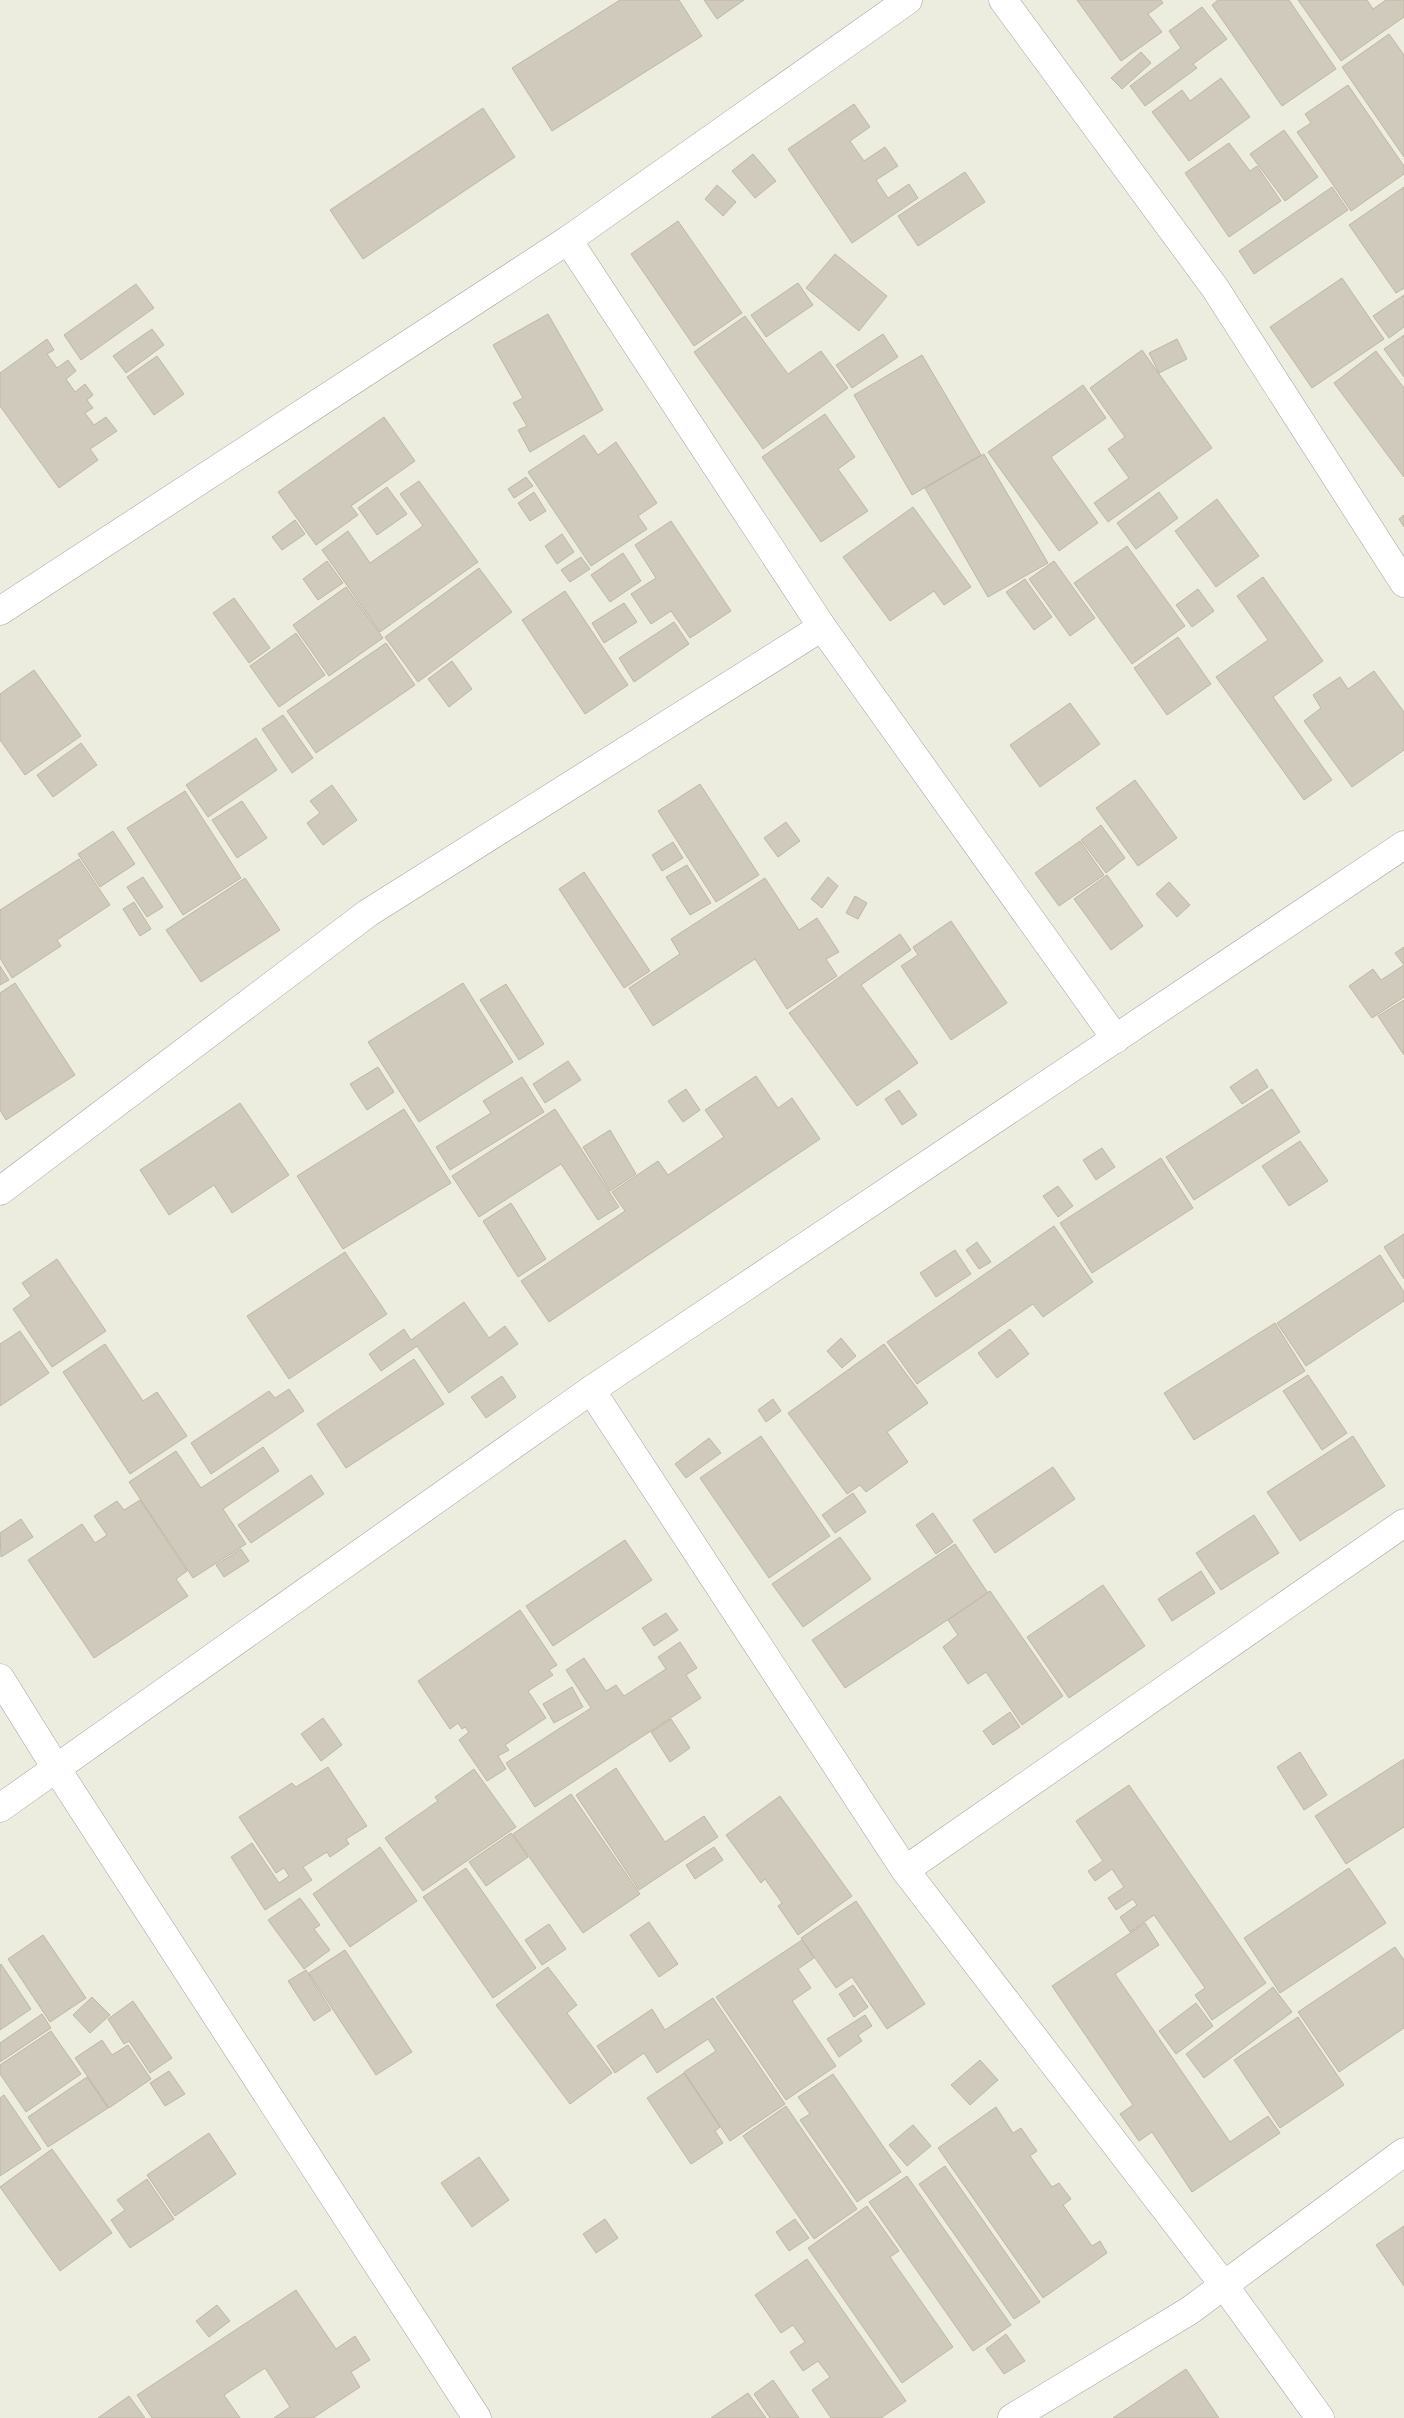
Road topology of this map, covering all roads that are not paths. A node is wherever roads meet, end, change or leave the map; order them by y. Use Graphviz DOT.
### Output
graph roads {
  1 [pos="908,0"];
  2 [pos="1003,0"];
  3 [pos="568,240"];
  4 [pos="1404,583"];
  5 [pos="0,611"];
  6 [pos="822,627"];
  7 [pos="1404,845"];
  8 [pos="1116,1039"];
  9 [pos="0,1191"];
  10 [pos="591,1390"];
  11 [pos="1404,1523"];
  12 [pos="0,1678"];
  13 [pos="56,1768"];
  14 [pos="0,1808"];
  15 [pos="905,1870"];
  16 [pos="1404,2152"];
  17 [pos="1223,2284"];
  18 [pos="477,2418"];
  19 [pos="1012,2418"];
  20 [pos="1320,2418"];
  1 -- 3 [label="street"];
  2 -- 4 [label="street"];
  3 -- 5 [label="street"];
  3 -- 6 [label="street"];
  6 -- 8 [label="street"];
  6 -- 9 [label="street"];
  7 -- 8 [label="street"];
  8 -- 10 [label="street"];
  10 -- 13 [label="street"];
  10 -- 15 [label="street"];
  11 -- 15 [label="street"];
  12 -- 13 [label="street"];
  13 -- 14 [label="street"];
  13 -- 18 [label="street"];
  15 -- 17 [label="street"];
  16 -- 17 [label="street"];
  17 -- 19 [label="street"];
  17 -- 20 [label="street"];
}
